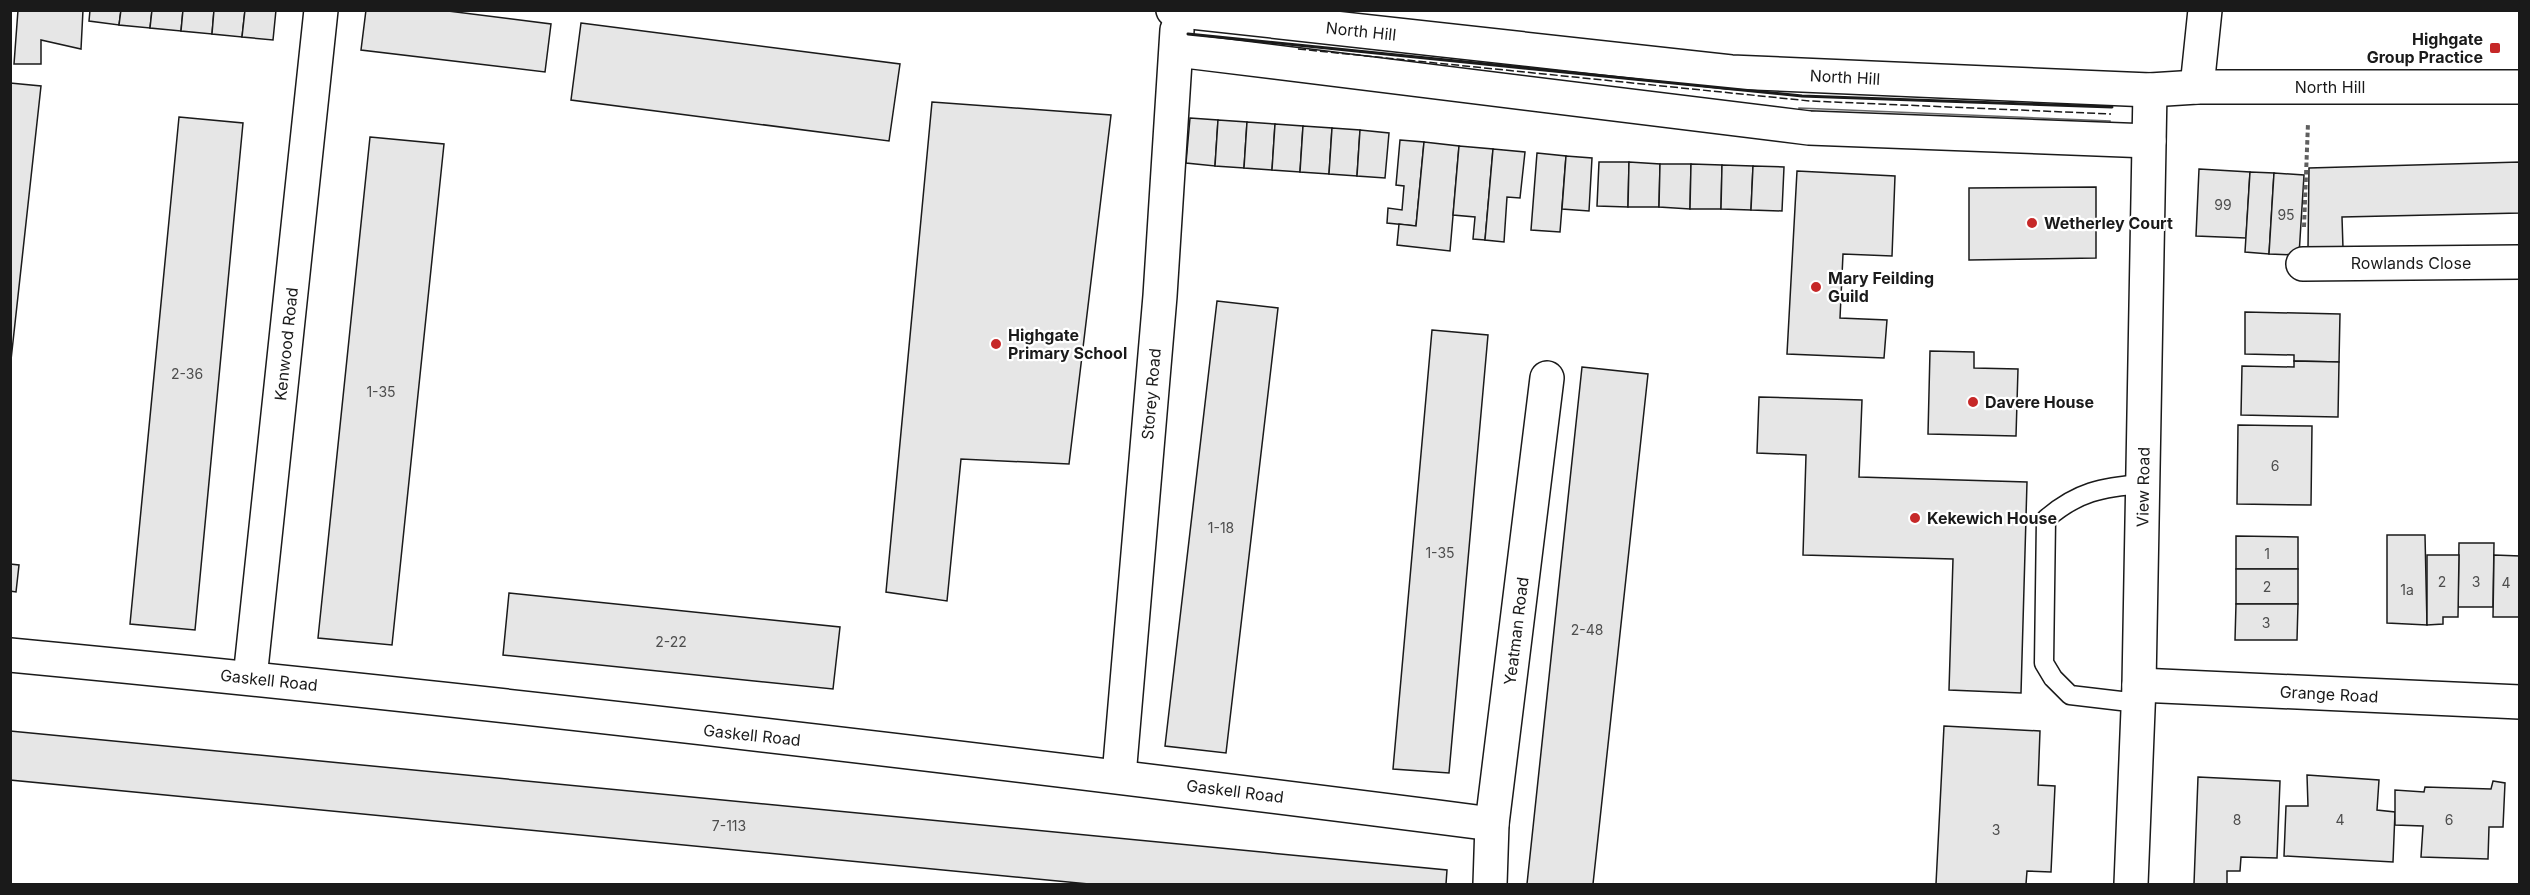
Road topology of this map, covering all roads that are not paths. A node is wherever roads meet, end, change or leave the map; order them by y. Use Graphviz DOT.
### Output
graph roads {
  1 [pos="321,10"];
  2 [pos="1173,10"];
  3 [pos="2205,10"];
  4 [pos="1178,11"];
  5 [pos="1177,50"];
  6 [pos="2197,87"];
  7 [pos="2520,87"];
  8 [pos="2150,90"];
  9 [pos="2149,141"];
  10 [pos="2520,262"];
  11 [pos="2303,264"];
  12 [pos="1547,378"];
  13 [pos="2143,484"];
  14 [pos="10,655"];
  15 [pos="250,678"];
  16 [pos="2139,694"];
  17 [pos="2520,702"];
  18 [pos="1119,776"];
  19 [pos="1492,824"];
  20 [pos="1490,885"];
  21 [pos="2131,885"];
  1 -- 15 [label="street, Kenwood Road"];
  2 -- 4 [label="street, North Hill"];
  3 -- 6 [label="street"];
  4 -- 5 [label="street, Storey Road"];
  4 -- 8 [label="street, North Hill"];
  5 -- 9 [label="street"];
  5 -- 18 [label="street, Storey Road"];
  6 -- 7 [label="street, North Hill"];
  6 -- 8 [label="street, North Hill"];
  8 -- 9 [label="street, View Road"];
  9 -- 13 [label="street, View Road"];
  10 -- 11 [label="street, Rowlands Close"];
  12 -- 19 [label="street, Yeatman Road"];
  13 -- 16 [label="street, View Road"];
  13 -- 16 [label="lane"];
  14 -- 15 [label="street, Gaskell Road"];
  15 -- 18 [label="street, Gaskell Road"];
  16 -- 17 [label="street, Grange Road"];
  16 -- 21 [label="street, View Road"];
  18 -- 19 [label="street, Gaskell Road"];
  19 -- 20 [label="street, Yeatman Road"];
}
